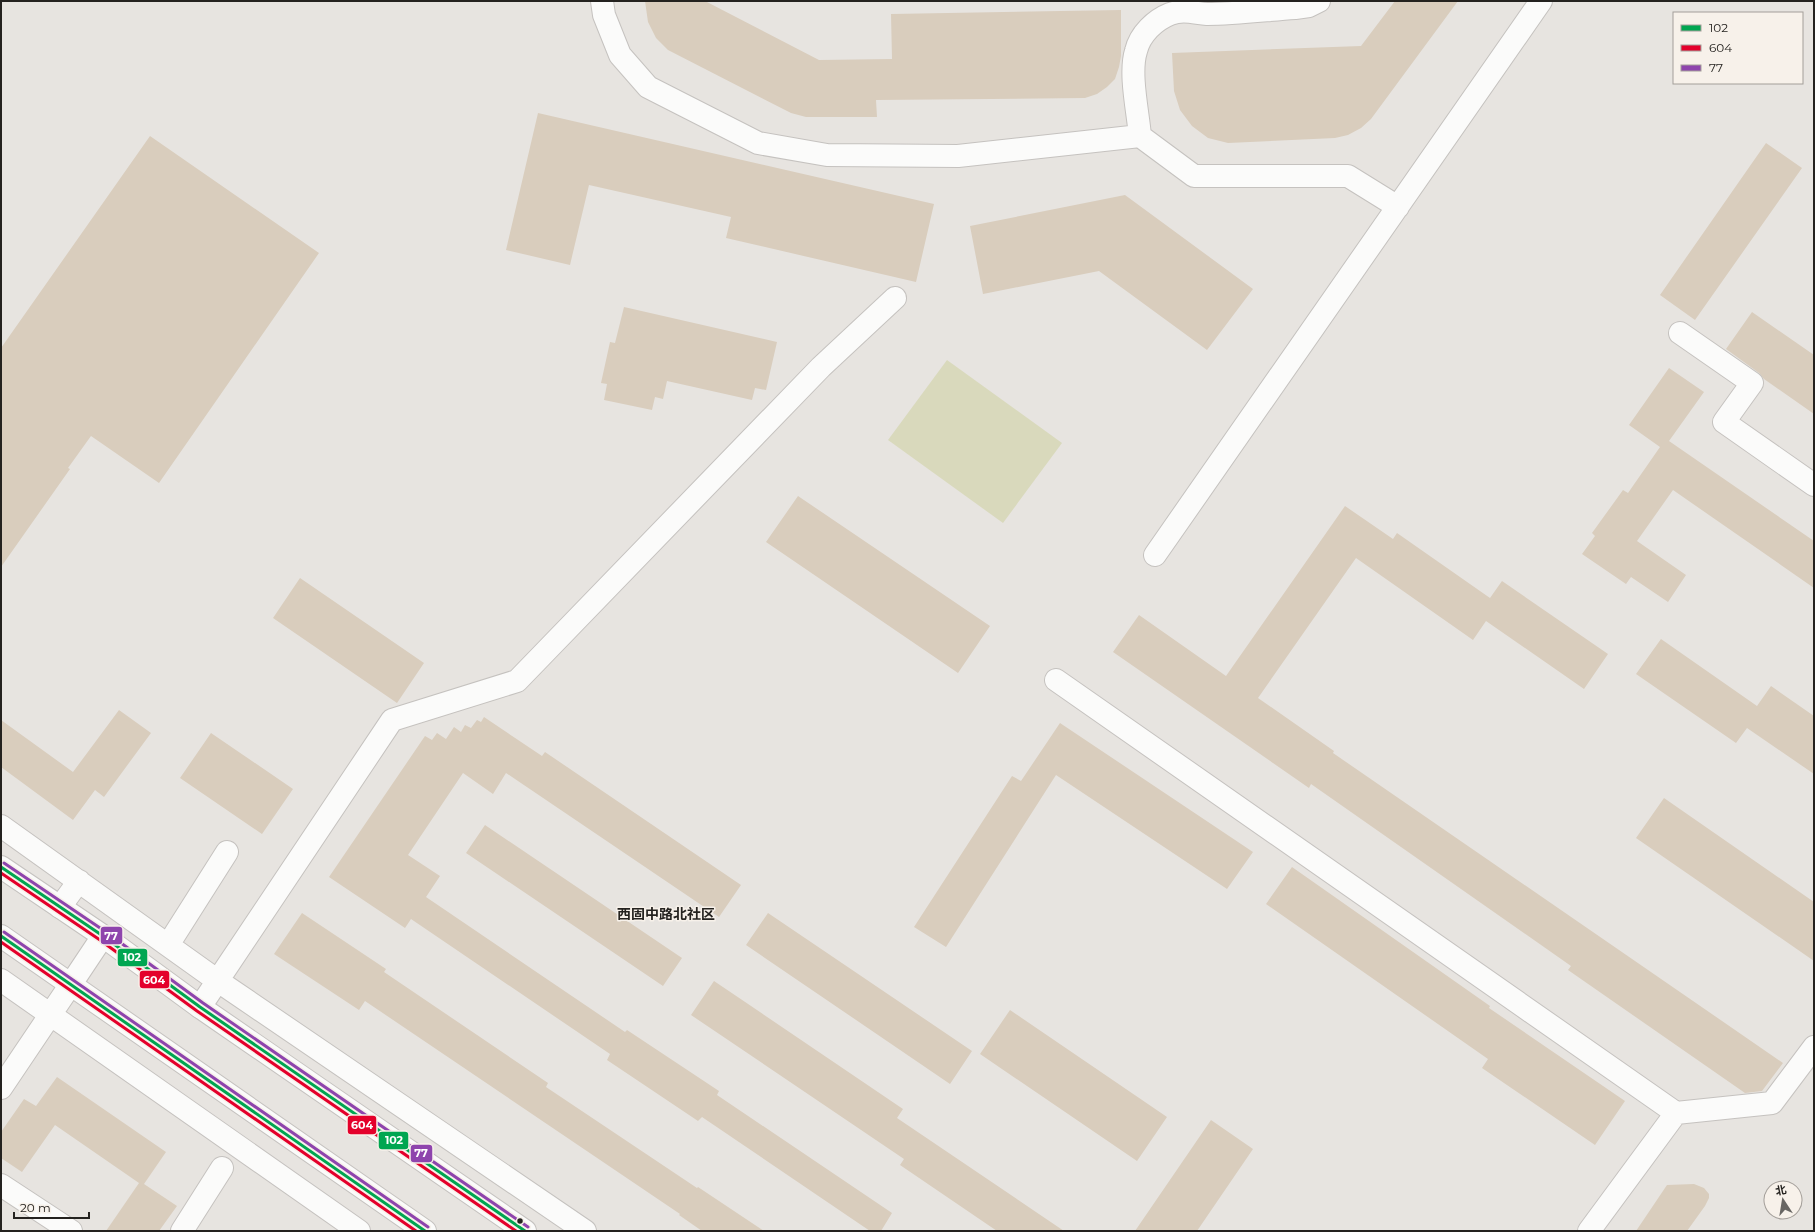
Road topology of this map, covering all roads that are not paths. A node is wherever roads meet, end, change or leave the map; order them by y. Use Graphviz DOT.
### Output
graph roads {
  1 [pos="602,1"];
  2 [pos="1319,1"];
  3 [pos="1541,1"];
  4 [pos="1140,136"];
  5 [pos="1398,207"];
  6 [pos="895,298"];
  7 [pos="1680,333"];
  8 [pos="1814,486"];
  9 [pos="1155,555"];
  10 [pos="1056,680"];
  11 [pos="1,826"];
  12 [pos="227,852"];
  13 [pos="1,867"];
  14 [pos="79,882"];
  15 [pos="60,907"];
  16 [pos="1,936"];
  17 [pos="103,936"];
  18 [pos="168,945"];
  19 [pos="1,980"];
  20 [pos="218,981"];
  21 [pos="71,984"];
  22 [pos="200,1007"];
  23 [pos="51,1014"];
  24 [pos="1814,1047"];
  25 [pos="1,1088"];
  26 [pos="1676,1113"];
  27 [pos="222,1168"];
  28 [pos="1,1185"];
  29 [pos="71,1231"];
  30 [pos="182,1231"];
  31 [pos="359,1231"];
  32 [pos="425,1231"];
  33 [pos="525,1231"];
  34 [pos="585,1231"];
  35 [pos="1589,1231"];
  1 -- 4 [label="street"];
  2 -- 4 [label="street"];
  3 -- 5 [label="street"];
  4 -- 5 [label="street"];
  5 -- 9 [label="street"];
  6 -- 20 [label="street"];
  7 -- 8 [label="street"];
  10 -- 26 [label="street"];
  11 -- 14 [label="street"];
  12 -- 18 [label="street"];
  13 -- 15 [label="street"];
  14 -- 15 [label="street"];
  14 -- 18 [label="street"];
  15 -- 17 [label="street"];
  16 -- 21 [label="street"];
  17 -- 21 [label="street"];
  17 -- 22 [label="street"];
  18 -- 20 [label="street"];
  19 -- 23 [label="street"];
  20 -- 22 [label="street"];
  20 -- 34 [label="street"];
  21 -- 23 [label="street"];
  21 -- 32 [label="street"];
  22 -- 33 [label="street"];
  23 -- 25 [label="street"];
  23 -- 31 [label="street"];
  24 -- 26 [label="street"];
  26 -- 35 [label="street"];
  27 -- 30 [label="street"];
  28 -- 29 [label="street"];
}
